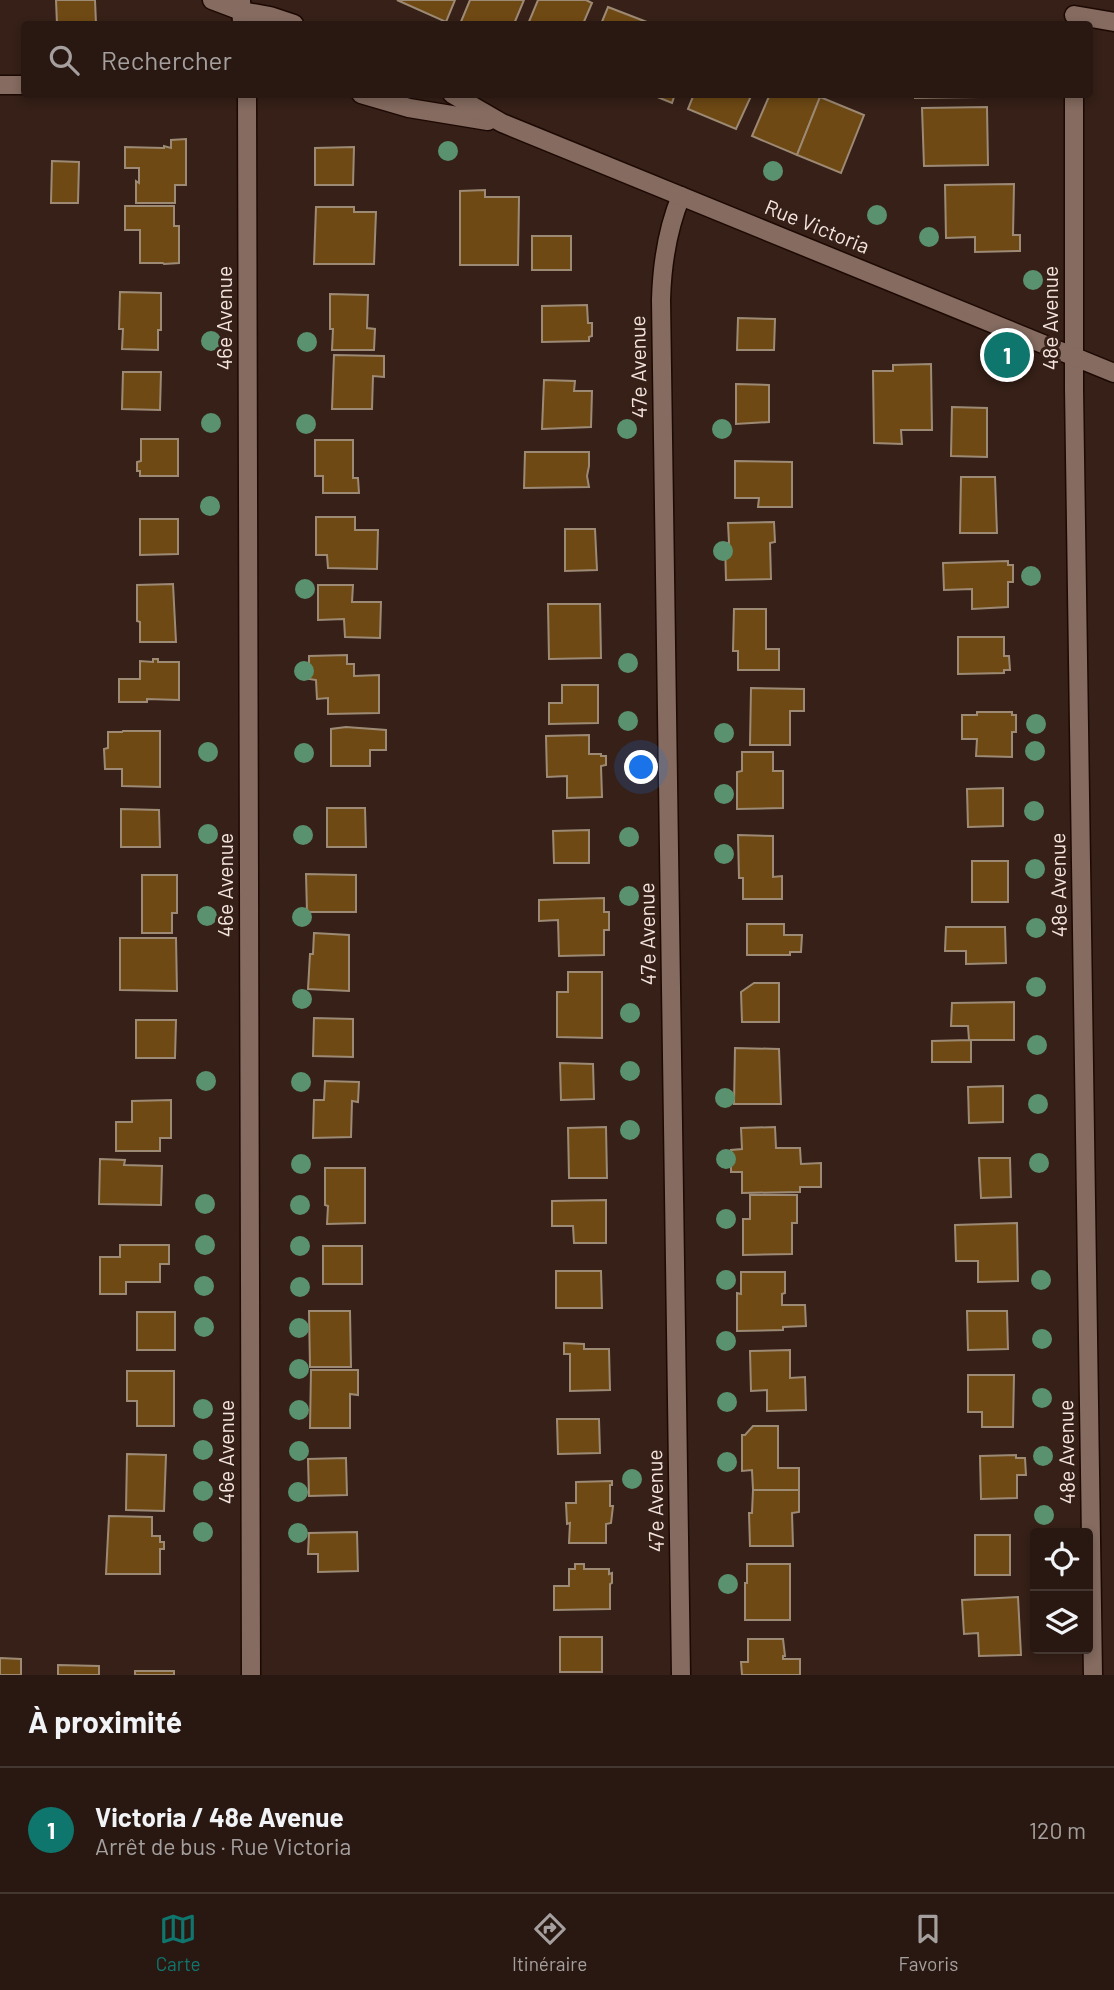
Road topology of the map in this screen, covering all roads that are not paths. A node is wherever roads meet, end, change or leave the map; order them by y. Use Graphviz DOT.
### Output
graph roads {
  1 [pos="212,0"];
  2 [pos="1074,13"];
  3 [pos="244,15"];
  4 [pos="285,21"];
  5 [pos="1114,22"];
  6 [pos="0,85"];
  7 [pos="21,85"];
  8 [pos="247,98"];
  9 [pos="375,98"];
  10 [pos="459,98"];
  11 [pos="1074,98"];
  12 [pos="502,123"];
  13 [pos="681,195"];
  14 [pos="1074,356"];
  15 [pos="1114,373"];
  16 [pos="251,1675"];
  17 [pos="681,1675"];
  18 [pos="1093,1675"];
  1 -- 3 [label="street"];
  2 -- 5 [label="street"];
  3 -- 4 [label="street"];
  6 -- 7 [label="street"];
  8 -- 16 [label="street, 46e Avenue"];
  9 -- 12 [label="street, Rue Victoria"];
  10 -- 12 [label="street, Rue Victoria"];
  11 -- 14 [label="street, 48e Avenue"];
  12 -- 13 [label="street, Rue Victoria"];
  13 -- 14 [label="street, Rue Victoria"];
  13 -- 17 [label="street, 47e Avenue"];
  14 -- 15 [label="street, Rue Victoria"];
  14 -- 18 [label="street, 48e Avenue"];
}
